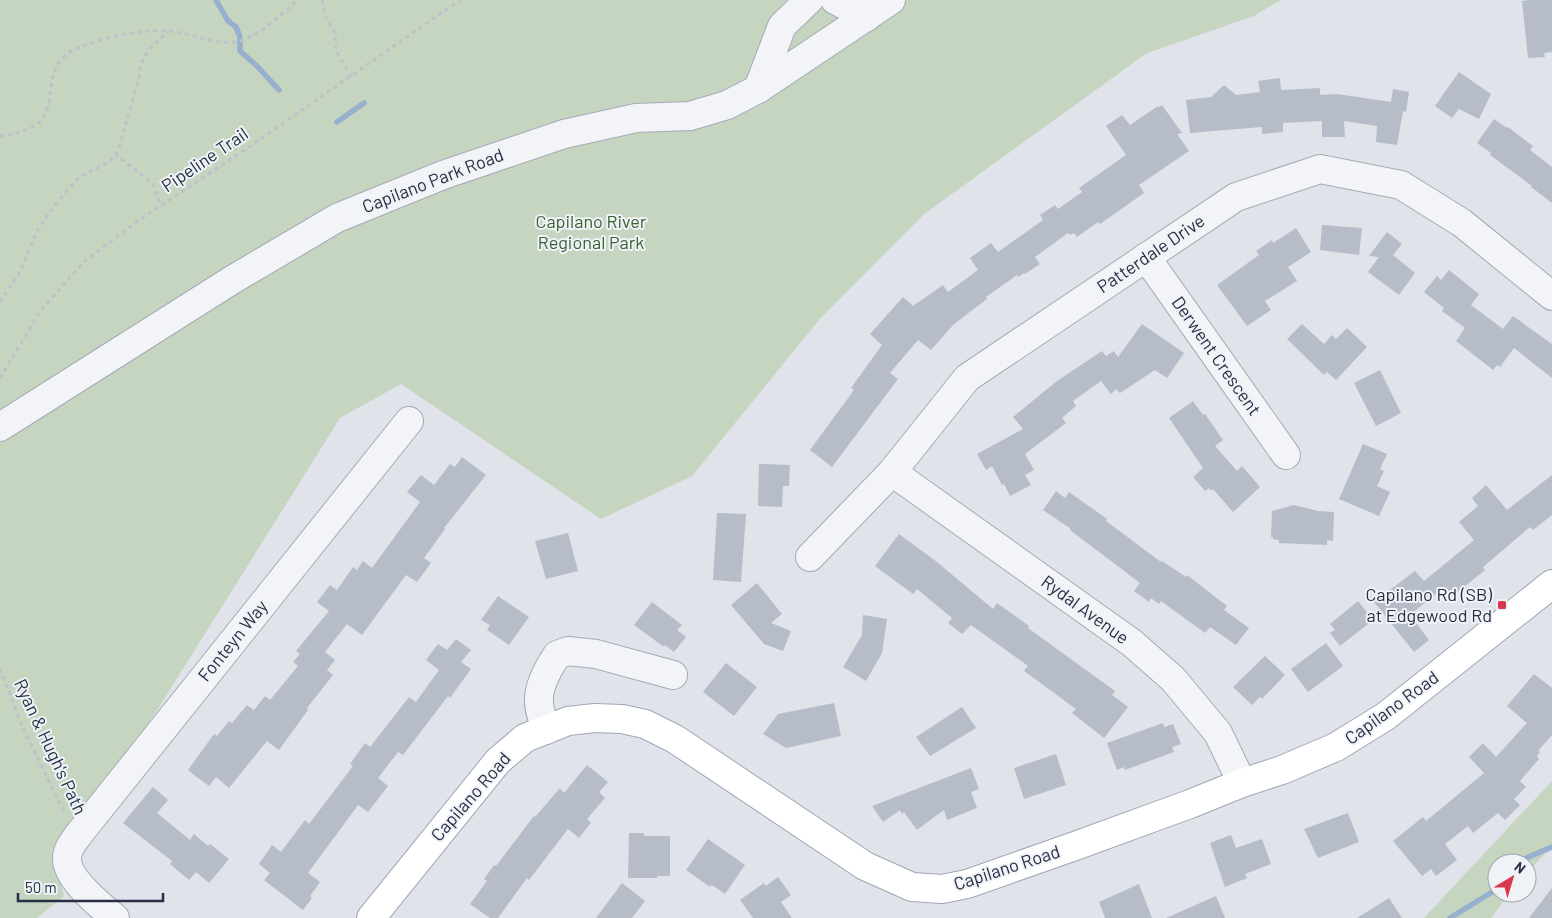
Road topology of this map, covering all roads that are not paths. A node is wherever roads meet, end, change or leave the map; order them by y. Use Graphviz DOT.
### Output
graph roads {
  1 [pos="809,0"];
  2 [pos="835,0"];
  3 [pos="891,0"];
  4 [pos="867,17"];
  5 [pos="758,89"];
  6 [pos="1146,257"];
  7 [pos="1552,296"];
  8 [pos="409,422"];
  9 [pos="0,427"];
  10 [pos="1286,455"];
  11 [pos="892,472"];
  12 [pos="810,557"];
  13 [pos="1552,584"];
  14 [pos="673,675"];
  15 [pos="546,730"];
  16 [pos="1242,783"];
  17 [pos="115,918"];
  18 [pos="371,918"];
  1 -- 5 [label="street"];
  2 -- 4 [label="street"];
  3 -- 4 [label="street, Capilano Park Road"];
  4 -- 5 [label="street, Capilano Park Road"];
  5 -- 9 [label="street, Capilano Park Road"];
  6 -- 7 [label="street, Patterdale Drive"];
  6 -- 10 [label="street, Derwent Crescent"];
  6 -- 11 [label="street, Patterdale Drive"];
  8 -- 17 [label="street, Fonteyn Way"];
  11 -- 12 [label="street, Patterdale Drive"];
  11 -- 16 [label="street, Rydal Avenue"];
  13 -- 16 [label="main road, Capilano Road"];
  14 -- 15 [label="street"];
  15 -- 16 [label="main road, Capilano Road"];
  15 -- 18 [label="main road, Capilano Road"];
}
